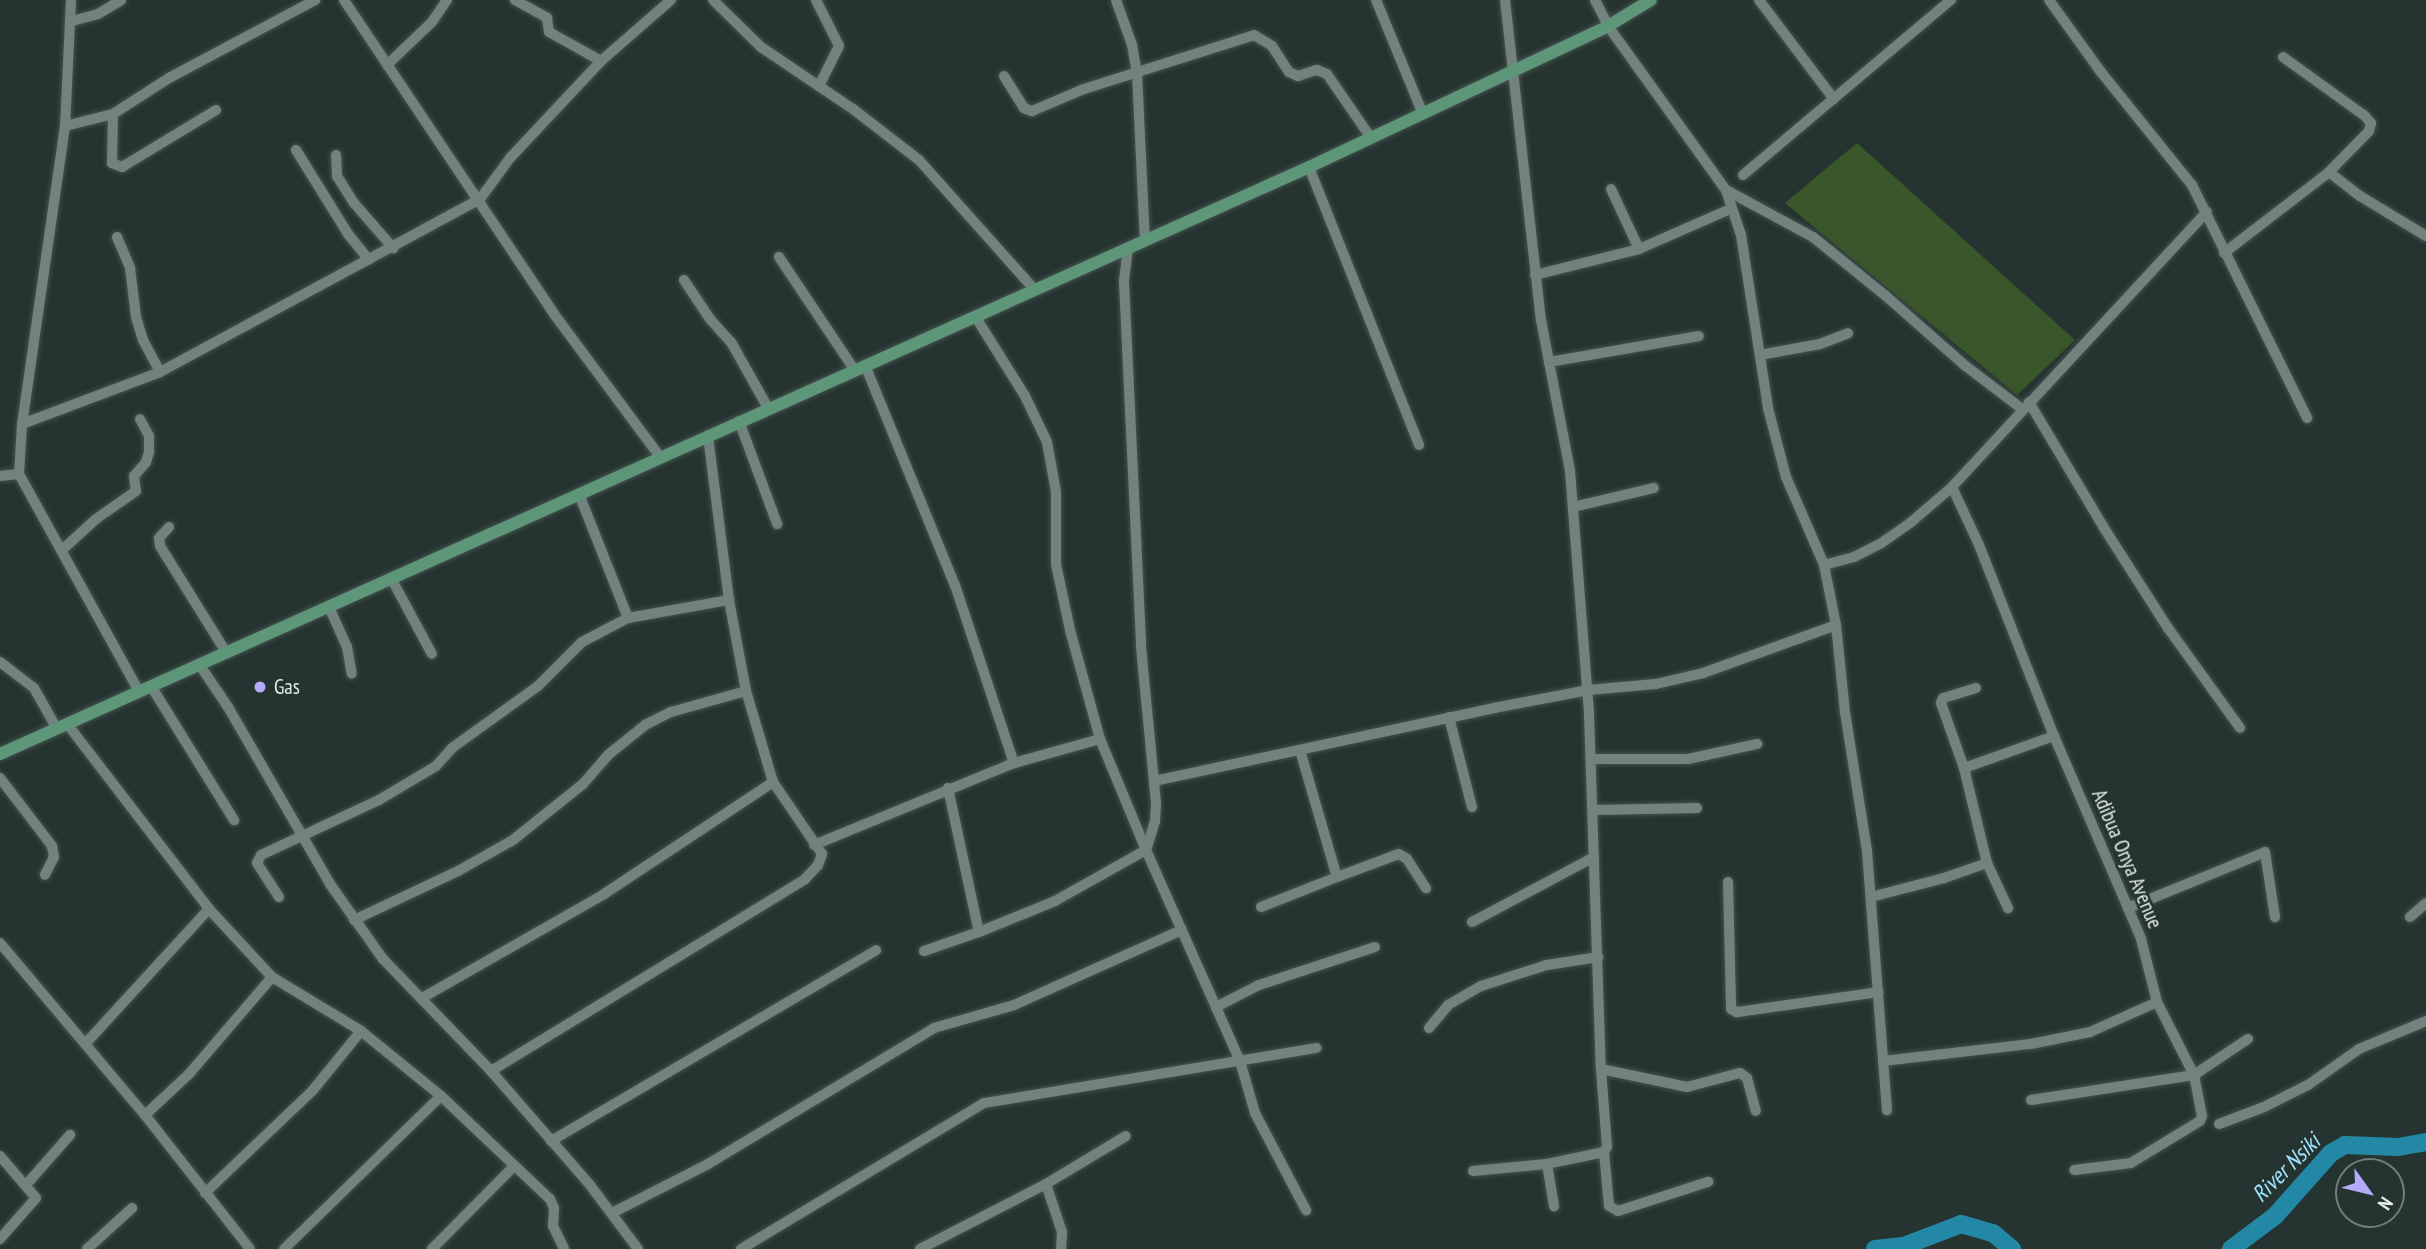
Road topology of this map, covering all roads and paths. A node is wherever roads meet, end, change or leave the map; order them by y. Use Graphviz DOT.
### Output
graph roads {
  1 [pos="71,0"];
  2 [pos="121,0"];
  3 [pos="315,0"];
  4 [pos="344,0"];
  5 [pos="447,0"];
  6 [pos="515,0"];
  7 [pos="671,0"];
  8 [pos="713,0"];
  9 [pos="816,0"];
  10 [pos="1116,0"];
  11 [pos="1376,0"];
  12 [pos="1504,0"];
  13 [pos="1595,0"];
  14 [pos="1651,0"];
  15 [pos="1759,0"];
  16 [pos="1951,0"];
  17 [pos="2049,0"];
  18 [pos="72,21"];
  19 [pos="1608,26"];
  20 [pos="2283,57"];
  21 [pos="601,61"];
  22 [pos="387,65"];
  23 [pos="1515,71"];
  24 [pos="1138,73"];
  25 [pos="1004,76"];
  26 [pos="819,86"];
  27 [pos="1834,99"];
  28 [pos="216,110"];
  29 [pos="113,114"];
  30 [pos="1423,114"];
  31 [pos="65,125"];
  32 [pos="1371,138"];
  33 [pos="296,150"];
  34 [pos="336,155"];
  35 [pos="1309,167"];
  36 [pos="2329,172"];
  37 [pos="1743,175"];
  38 [pos="1611,189"];
  39 [pos="1726,190"];
  40 [pos="480,199"];
  41 [pos="1730,209"];
  42 [pos="2207,212"];
  43 [pos="2426,236"];
  44 [pos="117,237"];
  45 [pos="1145,240"];
  46 [pos="393,248"];
  47 [pos="1128,248"];
  48 [pos="1639,249"];
  49 [pos="2224,253"];
  50 [pos="779,257"];
  51 [pos="369,260"];
  52 [pos="1535,275"];
  53 [pos="684,280"];
  54 [pos="1034,289"];
  55 [pos="975,316"];
  56 [pos="1849,332"];
  57 [pos="1699,337"];
  58 [pos="1760,355"];
  59 [pos="1549,362"];
  60 [pos="860,367"];
  61 [pos="160,372"];
  62 [pos="2026,405"];
  63 [pos="768,408"];
  64 [pos="2307,418"];
  65 [pos="140,419"];
  66 [pos="739,421"];
  67 [pos="22,424"];
  68 [pos="708,435"];
  69 [pos="1419,445"];
  70 [pos="661,458"];
  71 [pos="19,474"];
  72 [pos="0,475"];
  73 [pos="1952,487"];
  74 [pos="1654,488"];
  75 [pos="579,494"];
  76 [pos="1573,507"];
  77 [pos="777,524"];
  78 [pos="169,527"];
  79 [pos="62,550"];
  80 [pos="1824,565"];
  81 [pos="391,578"];
  82 [pos="729,600"];
  83 [pos="329,607"];
  84 [pos="628,618"];
  85 [pos="1836,625"];
  86 [pos="226,652"];
  87 [pos="432,654"];
  88 [pos="0,662"];
  89 [pos="199,664"];
  90 [pos="352,674"];
  91 [pos="145,688"];
  92 [pos="1976,688"];
  93 [pos="1588,690"];
  94 [pos="746,691"];
  95 [pos="1449,717"];
  96 [pos="62,727"];
  97 [pos="2240,728"];
  98 [pos="2054,736"];
  99 [pos="1100,739"];
  100 [pos="1757,744"];
  101 [pos="1300,750"];
  102 [pos="0,754"];
  103 [pos="1591,759"];
  104 [pos="1014,763"];
  105 [pos="1964,768"];
  106 [pos="0,778"];
  107 [pos="1154,781"];
  108 [pos="774,782"];
  109 [pos="948,788"];
  110 [pos="1472,807"];
  111 [pos="1698,808"];
  112 [pos="1594,810"];
  113 [pos="234,820"];
  114 [pos="301,835"];
  115 [pos="814,845"];
  116 [pos="1146,850"];
  117 [pos="1594,857"];
  118 [pos="1987,863"];
  119 [pos="45,875"];
  120 [pos="1336,877"];
  121 [pos="1728,882"];
  122 [pos="1426,888"];
  123 [pos="279,897"];
  124 [pos="1871,897"];
  125 [pos="2426,903"];
  126 [pos="1261,907"];
  127 [pos="2008,908"];
  128 [pos="2128,908"];
  129 [pos="209,909"];
  130 [pos="2275,917"];
  131 [pos="2410,917"];
  132 [pos="354,920"];
  133 [pos="1472,922"];
  134 [pos="1182,930"];
  135 [pos="979,932"];
  136 [pos="0,943"];
  137 [pos="1375,947"];
  138 [pos="876,950"];
  139 [pos="924,951"];
  140 [pos="1598,957"];
  141 [pos="272,977"];
  142 [pos="1879,992"];
  143 [pos="422,998"];
  144 [pos="2157,1002"];
  145 [pos="1216,1007"];
  146 [pos="2426,1021"];
  147 [pos="1429,1028"];
  148 [pos="361,1031"];
  149 [pos="2248,1039"];
  150 [pos="86,1043"];
  151 [pos="1316,1048"];
  152 [pos="1240,1060"];
  153 [pos="1883,1061"];
  154 [pos="1601,1069"];
  155 [pos="491,1072"];
  156 [pos="2194,1075"];
  157 [pos="441,1096"];
  158 [pos="2031,1100"];
  159 [pos="1887,1110"];
  160 [pos="1756,1111"];
  161 [pos="145,1115"];
  162 [pos="2219,1124"];
  163 [pos="70,1135"];
  164 [pos="1126,1136"];
  165 [pos="551,1141"];
  166 [pos="1604,1152"];
  167 [pos="0,1156"];
  168 [pos="1547,1164"];
  169 [pos="514,1166"];
  170 [pos="2074,1170"];
  171 [pos="1474,1171"];
  172 [pos="1708,1182"];
  173 [pos="1046,1184"];
  174 [pos="26,1185"];
  175 [pos="205,1193"];
  176 [pos="1554,1206"];
  177 [pos="132,1208"];
  178 [pos="1306,1210"];
  179 [pos="612,1213"];
  180 [pos="0,1239"];
  181 [pos="88,1249"];
  182 [pos="250,1249"];
  183 [pos="284,1249"];
  184 [pos="432,1249"];
  185 [pos="564,1249"];
  186 [pos="638,1249"];
  187 [pos="741,1249"];
  188 [pos="920,1249"];
  189 [pos="1061,1249"];
  1 -- 18 [label="street"];
  2 -- 18 [label="street"];
  3 -- 29 [label="street"];
  4 -- 22 [label="street"];
  5 -- 22 [label="street"];
  6 -- 21 [label="street"];
  7 -- 21 [label="street"];
  8 -- 26 [label="street"];
  9 -- 26 [label="street"];
  10 -- 24 [label="street"];
  11 -- 30 [label="street"];
  12 -- 23 [label="street"];
  13 -- 19 [label="street"];
  14 -- 19 [label="main road"];
  15 -- 27 [label="street"];
  16 -- 27 [label="street"];
  17 -- 42 [label="street"];
  18 -- 31 [label="street"];
  19 -- 23 [label="main road"];
  19 -- 39 [label="street"];
  20 -- 36 [label="street"];
  21 -- 40 [label="street"];
  22 -- 40 [label="street"];
  23 -- 30 [label="main road"];
  23 -- 52 [label="street"];
  24 -- 25 [label="street"];
  24 -- 32 [label="street"];
  24 -- 45 [label="street"];
  26 -- 54 [label="street"];
  27 -- 37 [label="street"];
  28 -- 29 [label="street"];
  29 -- 31 [label="street"];
  30 -- 32 [label="main road"];
  31 -- 67 [label="street"];
  32 -- 35 [label="main road"];
  33 -- 51 [label="street"];
  34 -- 46 [label="street"];
  35 -- 45 [label="main road"];
  35 -- 69 [label="street"];
  36 -- 43 [label="street"];
  36 -- 49 [label="street"];
  38 -- 48 [label="street"];
  39 -- 41 [label="street"];
  39 -- 62 [label="street"];
  40 -- 46 [label="street"];
  40 -- 70 [label="street"];
  41 -- 48 [label="street"];
  41 -- 58 [label="street"];
  42 -- 49 [label="street"];
  42 -- 62 [label="street"];
  44 -- 61 [label="street"];
  45 -- 47 [label="main road"];
  46 -- 51 [label="street"];
  47 -- 54 [label="main road"];
  47 -- 107 [label="street"];
  48 -- 52 [label="street"];
  49 -- 64 [label="street"];
  50 -- 60 [label="street"];
  51 -- 61 [label="street"];
  52 -- 59 [label="street"];
  53 -- 63 [label="street"];
  54 -- 55 [label="main road"];
  55 -- 60 [label="main road"];
  55 -- 99 [label="street"];
  56 -- 58 [label="street"];
  57 -- 59 [label="street"];
  58 -- 80 [label="street"];
  59 -- 76 [label="street"];
  60 -- 63 [label="main road"];
  60 -- 104 [label="street"];
  61 -- 67 [label="street"];
  62 -- 73 [label="street"];
  62 -- 97 [label="street"];
  63 -- 66 [label="main road"];
  65 -- 79 [label="street"];
  66 -- 68 [label="main road"];
  66 -- 77 [label="street"];
  67 -- 71 [label="street"];
  68 -- 70 [label="main road"];
  68 -- 82 [label="street"];
  70 -- 75 [label="main road"];
  71 -- 72 [label="street"];
  71 -- 79 [label="street"];
  73 -- 80 [label="street"];
  73 -- 98 [label="street, Adibua Onya Avenue"];
  74 -- 76 [label="street"];
  75 -- 81 [label="main road"];
  75 -- 84 [label="street"];
  76 -- 93 [label="street"];
  78 -- 86 [label="street"];
  79 -- 91 [label="street"];
  80 -- 85 [label="street"];
  81 -- 83 [label="main road"];
  81 -- 87 [label="street"];
  82 -- 84 [label="street"];
  82 -- 94 [label="street"];
  83 -- 86 [label="main road"];
  83 -- 90 [label="street"];
  84 -- 114 [label="street"];
  85 -- 93 [label="street"];
  85 -- 124 [label="street"];
  86 -- 89 [label="main road"];
  88 -- 96 [label="street"];
  89 -- 91 [label="main road"];
  89 -- 114 [label="street"];
  91 -- 96 [label="main road"];
  91 -- 113 [label="street"];
  92 -- 105 [label="street"];
  93 -- 95 [label="street"];
  93 -- 103 [label="street"];
  94 -- 108 [label="street"];
  94 -- 132 [label="street"];
  95 -- 101 [label="street"];
  95 -- 110 [label="street"];
  96 -- 102 [label="main road"];
  96 -- 129 [label="street"];
  98 -- 105 [label="street"];
  98 -- 128 [label="street, Adibua Onya Avenue"];
  99 -- 104 [label="street"];
  99 -- 116 [label="street"];
  100 -- 103 [label="street"];
  101 -- 107 [label="street"];
  101 -- 120 [label="street"];
  103 -- 112 [label="street"];
  104 -- 109 [label="street"];
  105 -- 118 [label="street"];
  106 -- 119 [label="street"];
  107 -- 116 [label="street"];
  108 -- 115 [label="street"];
  108 -- 143 [label="street"];
  109 -- 115 [label="street"];
  109 -- 135 [label="street"];
  111 -- 112 [label="street"];
  112 -- 117 [label="street"];
  114 -- 123 [label="street"];
  114 -- 132 [label="street"];
  115 -- 155 [label="street"];
  116 -- 134 [label="street"];
  116 -- 135 [label="street"];
  117 -- 133 [label="street"];
  117 -- 140 [label="street"];
  118 -- 124 [label="street"];
  118 -- 127 [label="street"];
  120 -- 122 [label="street"];
  120 -- 126 [label="street"];
  121 -- 142 [label="street"];
  124 -- 142 [label="street"];
  125 -- 131 [label="street"];
  128 -- 130 [label="street"];
  128 -- 144 [label="street, Adibua Onya Avenue"];
  129 -- 141 [label="street"];
  129 -- 150 [label="street"];
  132 -- 143 [label="street"];
  134 -- 145 [label="street"];
  134 -- 179 [label="street"];
  135 -- 139 [label="street"];
  136 -- 150 [label="street"];
  137 -- 145 [label="street"];
  138 -- 165 [label="street"];
  140 -- 147 [label="street"];
  140 -- 154 [label="street"];
  141 -- 148 [label="street"];
  141 -- 161 [label="street"];
  142 -- 153 [label="street"];
  143 -- 155 [label="street"];
  144 -- 153 [label="street"];
  144 -- 156 [label="street, Adibua Onya Avenue"];
  145 -- 152 [label="street"];
  146 -- 162 [label="street"];
  148 -- 157 [label="street"];
  148 -- 175 [label="street"];
  149 -- 156 [label="street"];
  150 -- 161 [label="street"];
  151 -- 152 [label="street"];
  152 -- 178 [label="street"];
  152 -- 187 [label="street"];
  153 -- 159 [label="street"];
  154 -- 160 [label="street"];
  154 -- 166 [label="street"];
  155 -- 165 [label="street"];
  156 -- 158 [label="street"];
  156 -- 170 [label="street, Adibua Onya Avenue"];
  157 -- 169 [label="street"];
  157 -- 183 [label="street"];
  161 -- 175 [label="street"];
  163 -- 174 [label="street"];
  164 -- 173 [label="street"];
  165 -- 179 [label="street"];
  166 -- 168 [label="street"];
  166 -- 172 [label="street"];
  167 -- 174 [label="street"];
  168 -- 171 [label="street"];
  168 -- 176 [label="street"];
  169 -- 184 [label="street"];
  169 -- 185 [label="street"];
  173 -- 188 [label="street"];
  173 -- 189 [label="street"];
  174 -- 180 [label="street"];
  175 -- 182 [label="street"];
  177 -- 181 [label="street"];
  179 -- 186 [label="street"];
}
